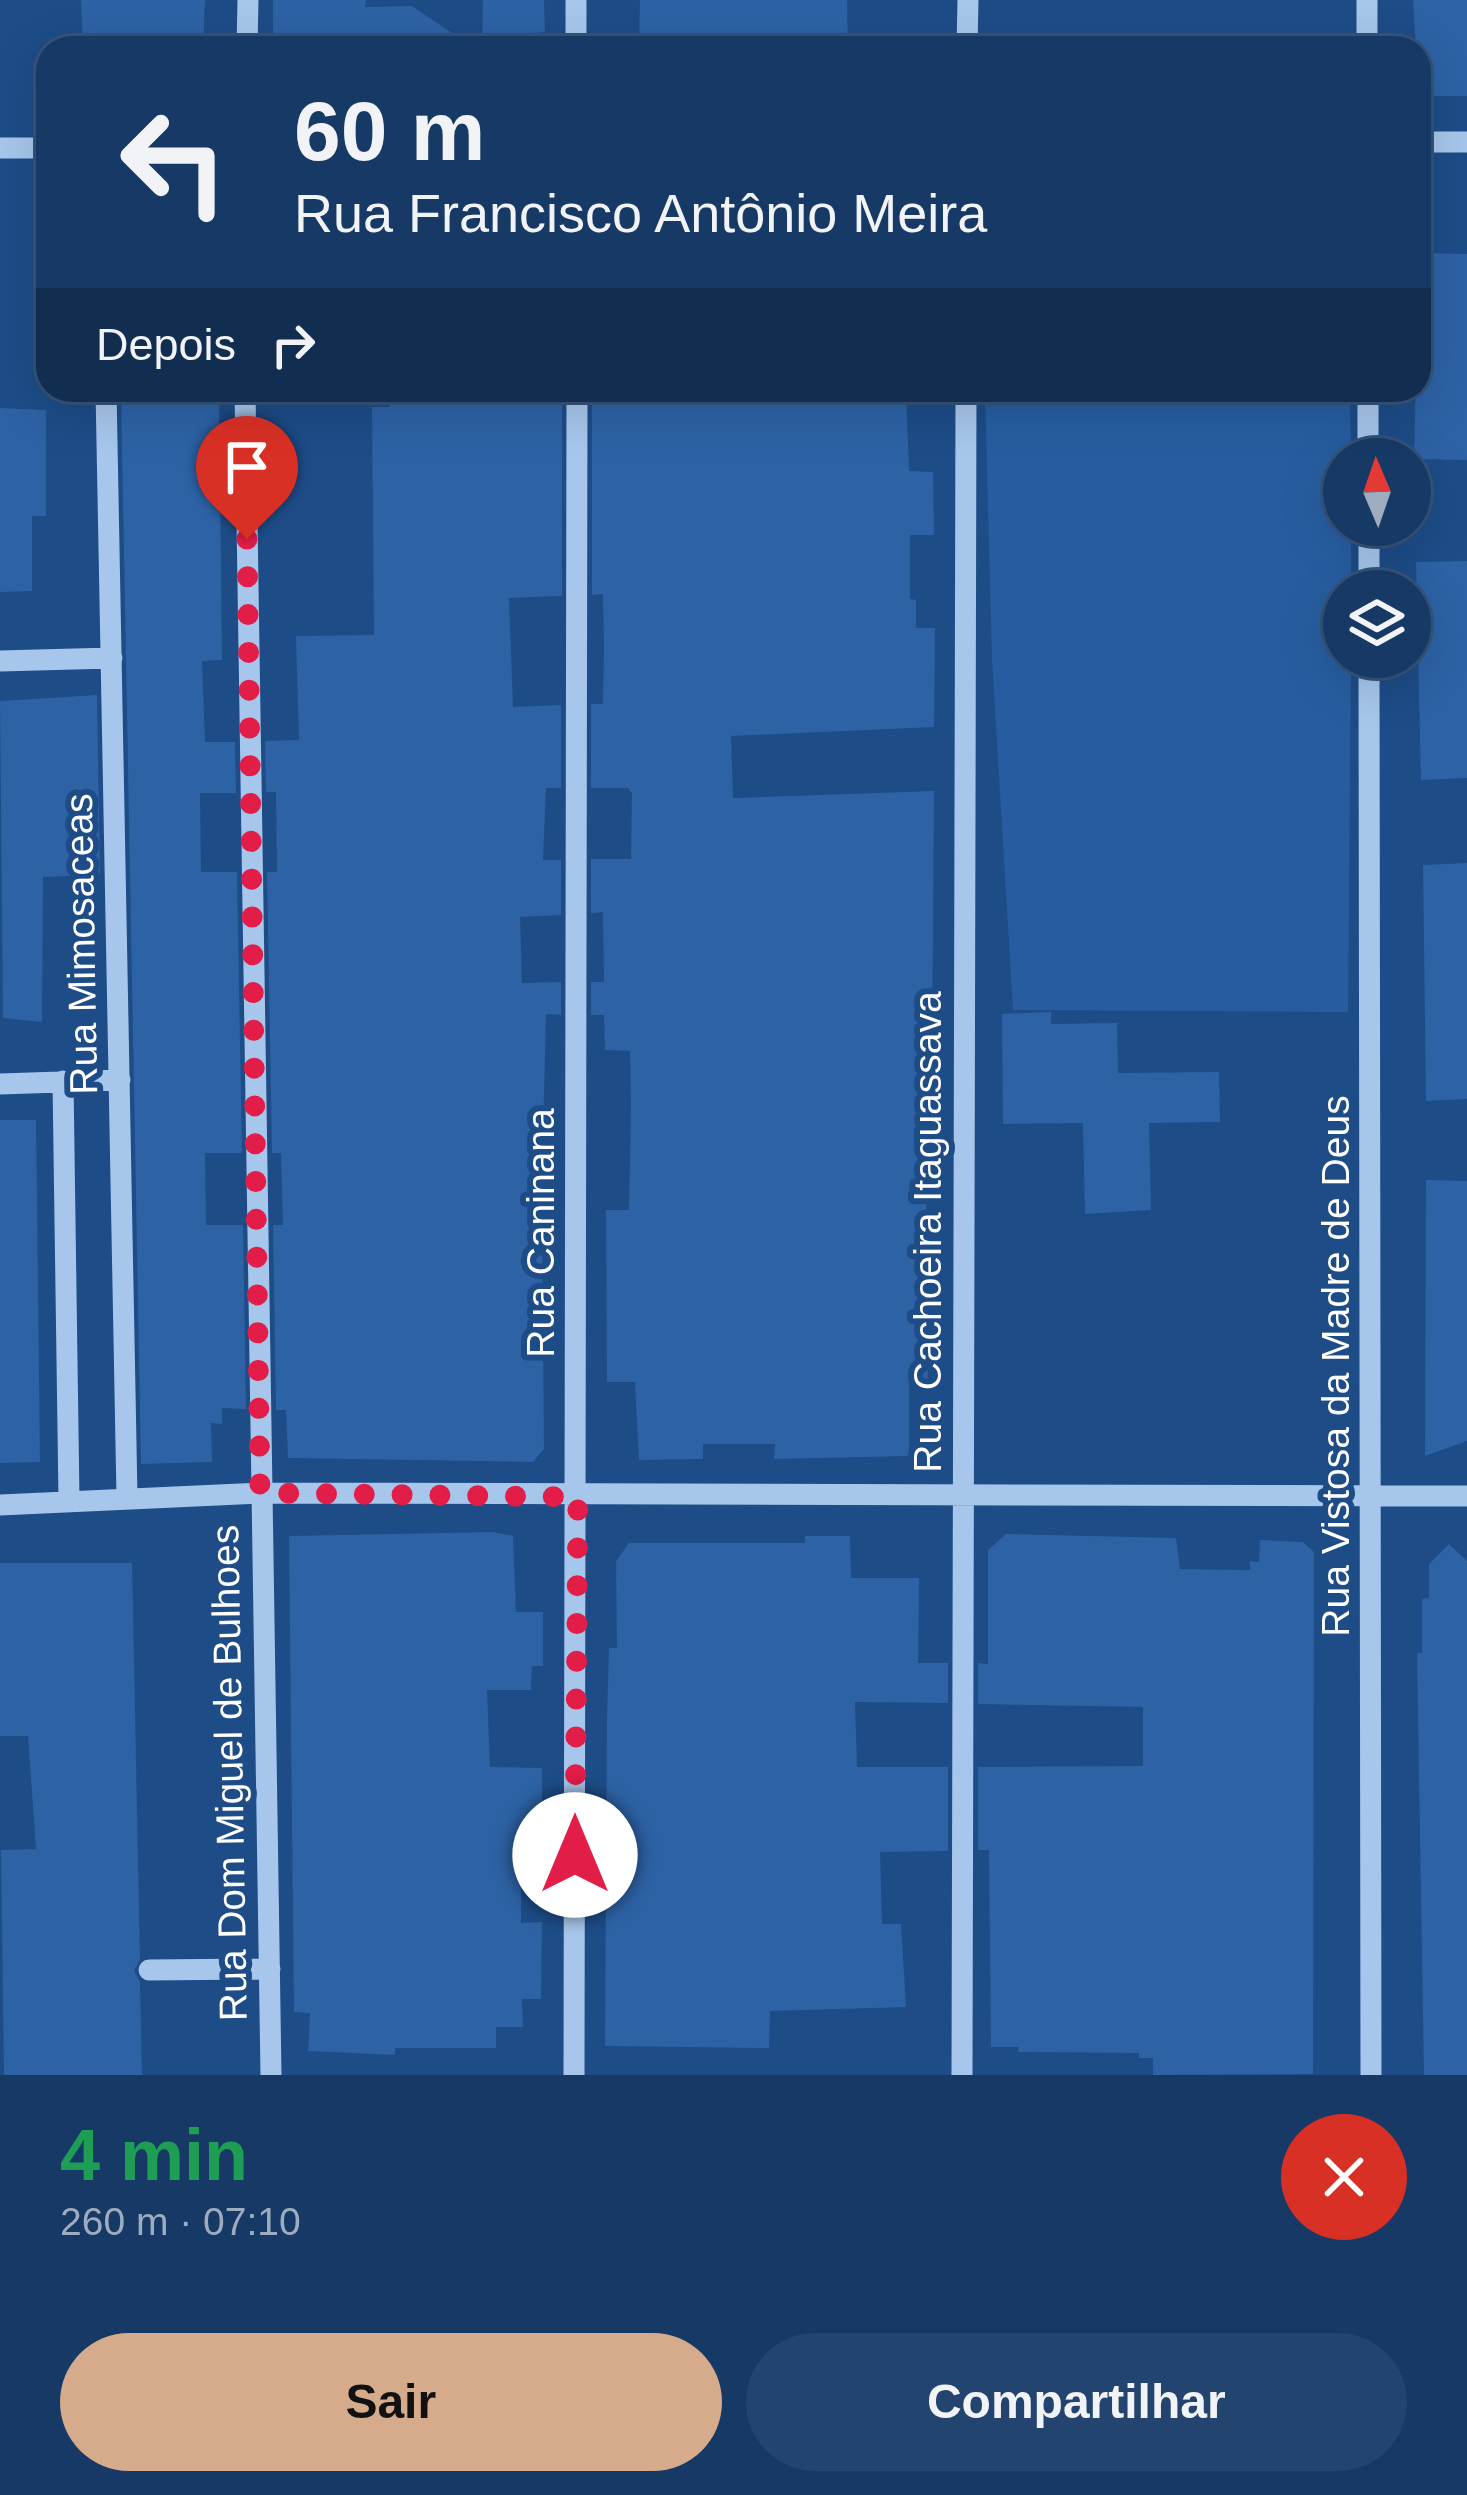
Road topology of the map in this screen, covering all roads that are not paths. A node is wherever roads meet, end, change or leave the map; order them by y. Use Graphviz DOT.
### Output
graph roads {
  1 [pos="248,0"];
  2 [pos="576,0"];
  3 [pos="968,0"];
  4 [pos="1367,0"];
  5 [pos="248,36"];
  6 [pos="576,36"];
  7 [pos="968,36"];
  8 [pos="1367,36"];
  9 [pos="1431,142"];
  10 [pos="1467,142"];
  11 [pos="0,148"];
  12 [pos="36,148"];
  13 [pos="106,402"];
  14 [pos="245,402"];
  15 [pos="577,402"];
  16 [pos="966,402"];
  17 [pos="1368,402"];
  18 [pos="1368,438"];
  19 [pos="112,658"];
  20 [pos="0,661"];
  21 [pos="1369,678"];
  22 [pos="120,1080"];
  23 [pos="63,1081"];
  24 [pos="0,1084"];
  25 [pos="260,1493"];
  26 [pos="1372,1496"];
  27 [pos="1467,1496"];
  28 [pos="128,1497"];
  29 [pos="578,1497"];
  30 [pos="962,1497"];
  31 [pos="69,1500"];
  32 [pos="0,1505"];
  33 [pos="270,1969"];
  34 [pos="149,1970"];
  35 [pos="271,2075"];
  36 [pos="574,2075"];
  37 [pos="962,2075"];
  38 [pos="1372,2075"];
  1 -- 5 [label="street"];
  2 -- 6 [label="street"];
  3 -- 7 [label="street"];
  4 -- 8 [label="street"];
  9 -- 10 [label="street"];
  11 -- 12 [label="street"];
  13 -- 19 [label="street, Rua Mimosaceas"];
  14 -- 25 [label="street, Rua Dom Miguel de Bulhoes"];
  15 -- 29 [label="street, Rua Caninana"];
  16 -- 30 [label="street, Rua Cachoeira Itaguassava"];
  17 -- 18 [label="street"];
  19 -- 20 [label="street"];
  19 -- 22 [label="street, Rua Mimosaceas"];
  21 -- 26 [label="street, Rua Vistosa da Madre de Deus"];
  22 -- 23 [label="street"];
  22 -- 28 [label="street, Rua Mimosaceas"];
  23 -- 24 [label="street"];
  23 -- 31 [label="street, Rua Mimosaceas"];
  25 -- 28 [label="street"];
  25 -- 29 [label="street"];
  25 -- 33 [label="street, Rua Dom Miguel de Bulhoes"];
  26 -- 27 [label="street"];
  26 -- 30 [label="street"];
  26 -- 38 [label="street, Rua Vistosa da Madre de Deus"];
  28 -- 31 [label="street"];
  29 -- 30 [label="street"];
  29 -- 36 [label="street, Rua Caninana"];
  30 -- 37 [label="street, Rua Cachoeira Itaguassava"];
  31 -- 32 [label="street"];
  33 -- 34 [label="street"];
  33 -- 35 [label="street, Rua Dom Miguel de Bulhoes"];
}
